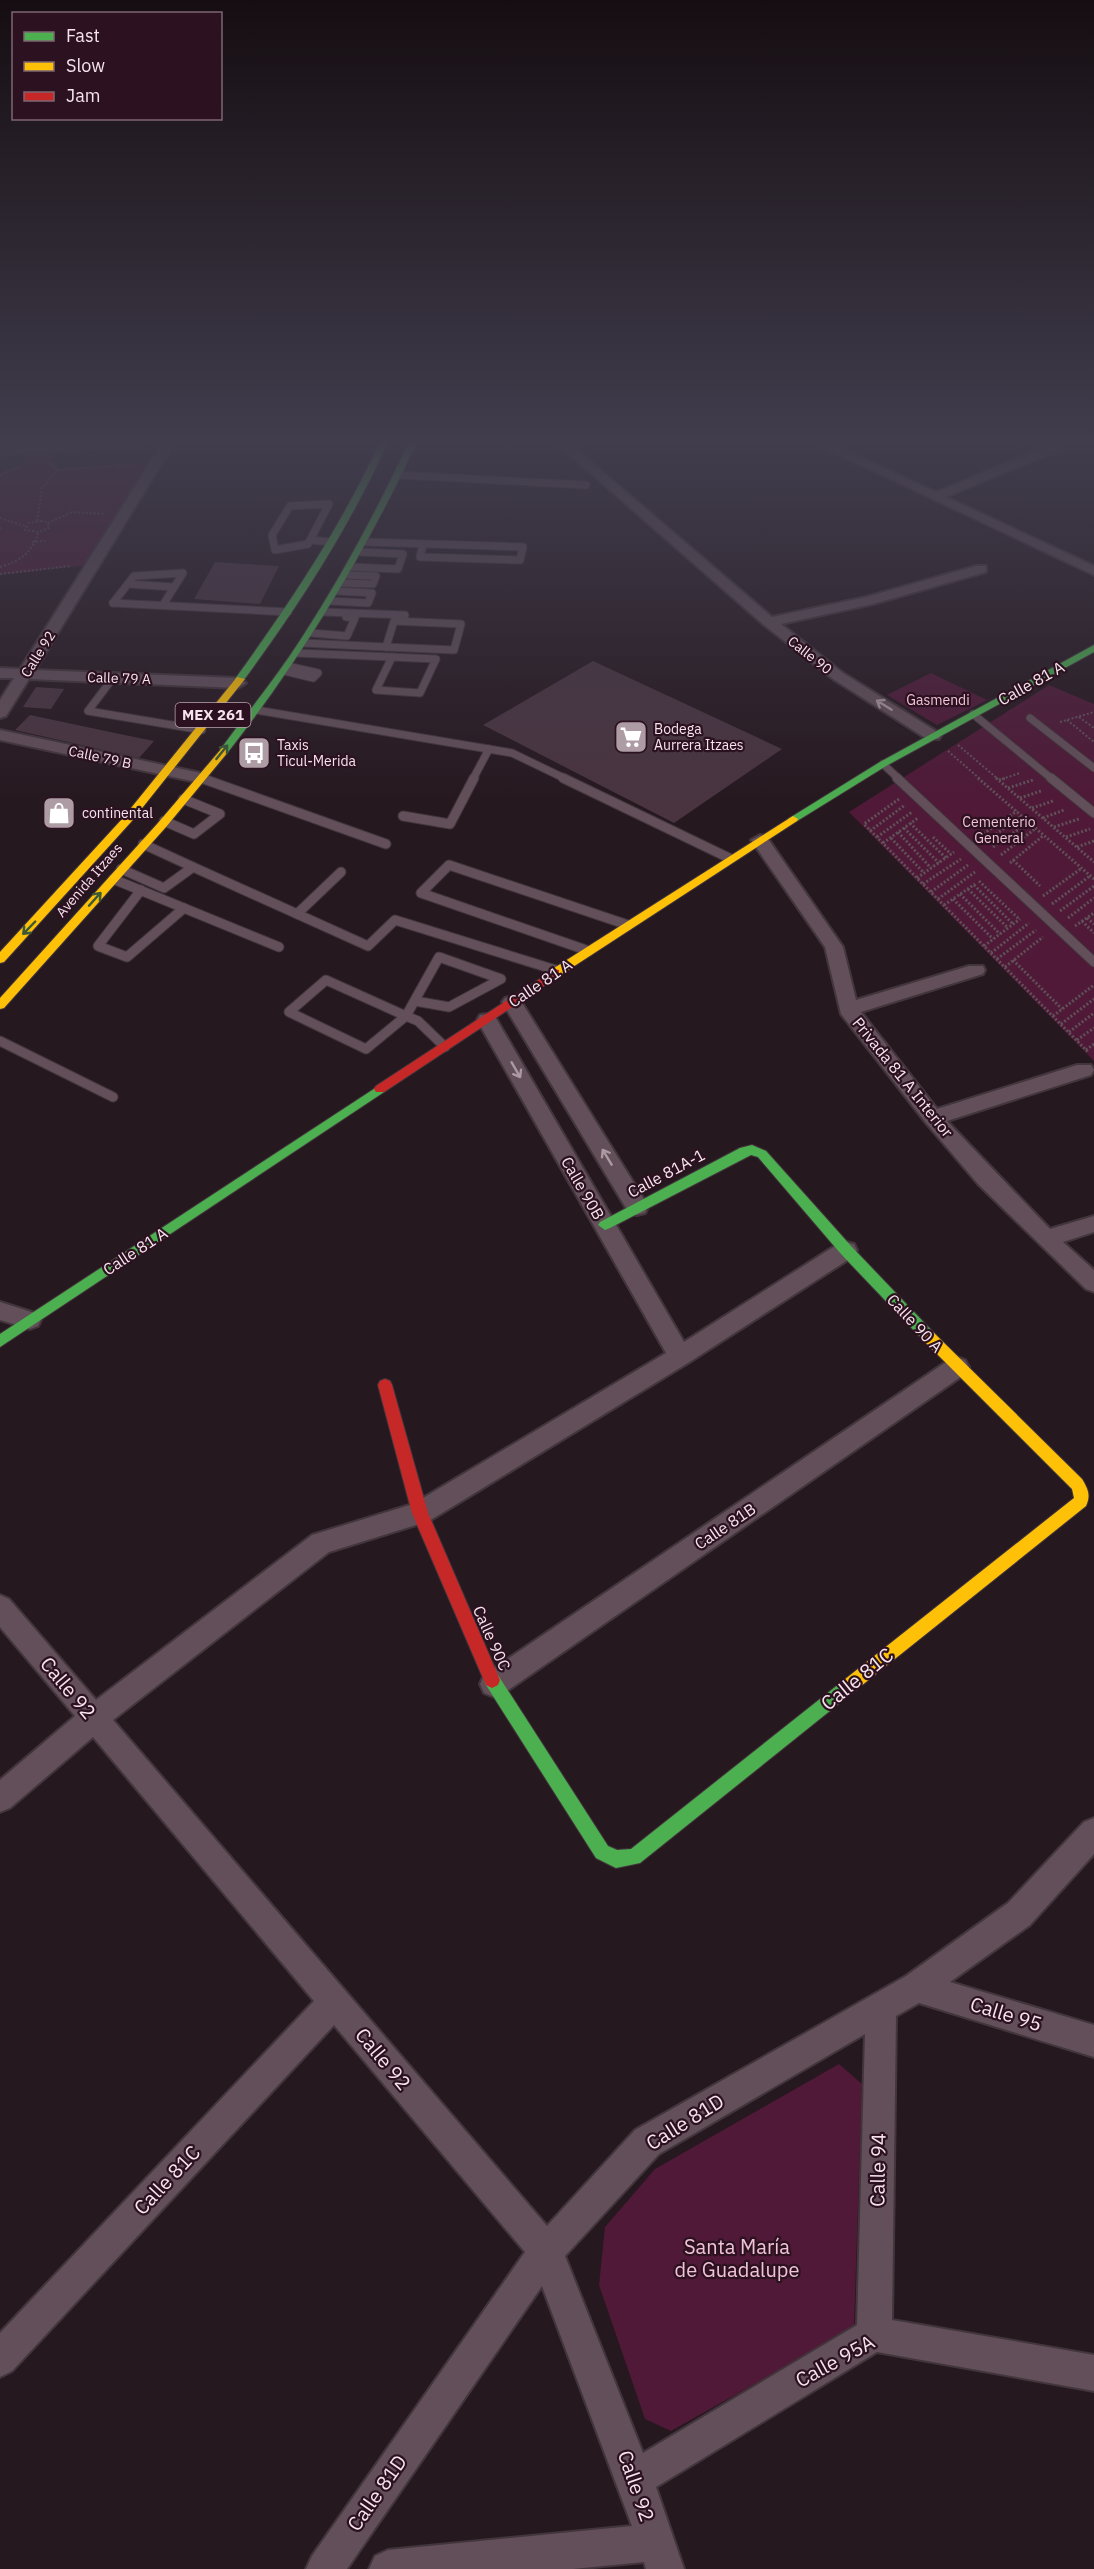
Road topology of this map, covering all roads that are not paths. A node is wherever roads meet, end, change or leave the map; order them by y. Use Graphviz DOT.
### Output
graph roads {
  1 [pos="95,562"];
  2 [pos="319,562"];
  3 [pos="354,562"];
  4 [pos="400,562"];
  5 [pos="700,562"];
  6 [pos="1074,562"];
  7 [pos="981,569"];
  8 [pos="1094,571"];
  9 [pos="128,584"];
  10 [pos="174,587"];
  11 [pos="334,594"];
  12 [pos="164,605"];
  13 [pos="288,612"];
  14 [pos="415,612"];
  15 [pos="769,622"];
  16 [pos="267,644"];
  17 [pos="302,645"];
  18 [pos="386,647"];
  19 [pos="1094,648"];
  20 [pos="392,657"];
  21 [pos="0,673"];
  22 [pos="26,675"];
  23 [pos="113,678"];
  24 [pos="238,683"];
  25 [pos="255,710"];
  26 [pos="0,713"];
  27 [pos="973,714"];
  28 [pos="1030,718"];
  29 [pos="202,730"];
  30 [pos="0,735"];
  31 [pos="939,742"];
  32 [pos="489,749"];
  33 [pos="883,764"];
  34 [pos="1094,768"];
  35 [pos="169,772"];
  36 [pos="201,778"];
  37 [pos="183,799"];
  38 [pos="1094,813"];
  39 [pos="403,816"];
  40 [pos="163,821"];
  41 [pos="760,840"];
  42 [pos="143,844"];
  43 [pos="386,844"];
  44 [pos="729,858"];
  45 [pos="193,867"];
  46 [pos="341,872"];
  47 [pos="117,874"];
  48 [pos="141,890"];
  49 [pos="184,908"];
  50 [pos="297,914"];
  51 [pos="628,925"];
  52 [pos="279,947"];
  53 [pos="589,951"];
  54 [pos="0,958"];
  55 [pos="1094,962"];
  56 [pos="976,970"];
  57 [pos="559,971"];
  58 [pos="415,1001"];
  59 [pos="512,1002"];
  60 [pos="0,1005"];
  61 [pos="848,1009"];
  62 [pos="406,1016"];
  63 [pos="487,1020"];
  64 [pos="0,1041"];
  65 [pos="445,1047"];
  66 [pos="1089,1064"];
  67 [pos="113,1097"];
  68 [pos="933,1118"];
  69 [pos="744,1151"];
  70 [pos="637,1207"];
  71 [pos="1094,1224"];
  72 [pos="605,1225"];
  73 [pos="1046,1239"];
  74 [pos="846,1250"];
  75 [pos="1094,1283"];
  76 [pos="0,1311"];
  77 [pos="30,1320"];
  78 [pos="0,1341"];
  79 [pos="680,1356"];
  80 [pos="957,1367"];
  81 [pos="385,1385"];
  82 [pos="1081,1501"];
  83 [pos="420,1513"];
  84 [pos="0,1607"];
  85 [pos="494,1684"];
  86 [pos="94,1718"];
  87 [pos="0,1798"];
  88 [pos="1094,1832"];
  89 [pos="634,1857"];
  90 [pos="917,1987"];
  91 [pos="334,2002"];
  92 [pos="881,2006"];
  93 [pos="1094,2041"];
  94 [pos="546,2251"];
  95 [pos="874,2334"];
  96 [pos="0,2359"];
  97 [pos="1094,2373"];
  98 [pos="635,2478"];
  99 [pos="660,2556"];
  100 [pos="325,2569"];
  101 [pos="388,2569"];
  1 -- 22 [label="street, Calle 92"];
  2 -- 13 [label="street, Avenida Itzaes / MEX 261"];
  3 -- 11 [label="street, Avenida Itzaes / MEX 261"];
  4 -- 11 [label="lane"];
  5 -- 15 [label="street, Calle 90"];
  6 -- 8 [label="street"];
  7 -- 15 [label="street"];
  9 -- 10 [label="lane"];
  9 -- 10 [label="lane"];
  9 -- 12 [label="lane"];
  10 -- 12 [label="lane"];
  11 -- 14 [label="lane"];
  11 -- 17 [label="street, Avenida Itzaes / MEX 261"];
  11 -- 17 [label="lane"];
  12 -- 13 [label="lane"];
  13 -- 16 [label="street, Avenida Itzaes / MEX 261"];
  31 -- 15 [label="street, Calle 90, one-way"];
  16 -- 17 [label="street"];
  16 -- 24 [label="street, Avenida Itzaes / MEX 261"];
  17 -- 18 [label="lane"];
  17 -- 20 [label="lane"];
  17 -- 25 [label="street, Avenida Itzaes / MEX 261"];
  18 -- 18 [label="lane"];
  19 -- 27 [label="street, Calle 81 A"];
  20 -- 20 [label="lane"];
  21 -- 22 [label="street, Calle 79 A"];
  22 -- 23 [label="street, Calle 79 A"];
  22 -- 26 [label="street, Calle 92"];
  23 -- 24 [label="street, Calle 79 A"];
  23 -- 29 [label="lane"];
  24 -- 29 [label="street, Avenida Itzaes / MEX 261"];
  25 -- 32 [label="lane"];
  36 -- 25 [label="street, Avenida Itzaes / MEX 261, one-way"];
  27 -- 31 [label="street, Calle 81 A"];
  27 -- 38 [label="lane"];
  28 -- 34 [label="lane"];
  29 -- 35 [label="street, Avenida Itzaes / MEX 261"];
  30 -- 35 [label="street, Calle 79 B"];
  31 -- 33 [label="street, Calle 81 A"];
  32 -- 39 [label="lane"];
  32 -- 44 [label="lane"];
  33 -- 41 [label="street, Calle 81 A"];
  33 -- 55 [label="lane"];
  35 -- 36 [label="street, Calle 79 B"];
  35 -- 54 [label="street, Avenida Itzaes / MEX 261, one-way"];
  36 -- 37 [label="street, Avenida Itzaes / MEX 261"];
  36 -- 43 [label="lane"];
  37 -- 40 [label="street, Avenida Itzaes / MEX 261"];
  37 -- 40 [label="lane"];
  40 -- 42 [label="street, Avenida Itzaes / MEX 261"];
  41 -- 44 [label="street, Calle 81 A"];
  41 -- 61 [label="street, Privada 81 A Interior"];
  42 -- 45 [label="lane"];
  42 -- 47 [label="street, Avenida Itzaes / MEX 261"];
  44 -- 51 [label="street, Calle 81 A"];
  45 -- 47 [label="lane"];
  45 -- 50 [label="lane"];
  46 -- 50 [label="lane"];
  47 -- 48 [label="lane"];
  60 -- 47 [label="street, Avenida Itzaes / MEX 261, one-way"];
  48 -- 49 [label="lane"];
  48 -- 49 [label="lane"];
  49 -- 52 [label="lane"];
  50 -- 57 [label="lane"];
  51 -- 53 [label="street, Calle 81 A"];
  51 -- 53 [label="lane"];
  53 -- 57 [label="street, Calle 81 A"];
  56 -- 61 [label="street"];
  57 -- 59 [label="street, Calle 81 A"];
  58 -- 58 [label="lane"];
  58 -- 62 [label="lane"];
  59 -- 63 [label="street, Calle 81 A"];
  70 -- 59 [label="street, one-way"];
  61 -- 68 [label="street, Privada 81 A Interior"];
  62 -- 62 [label="lane"];
  62 -- 65 [label="lane"];
  63 -- 65 [label="street, Calle 81 A"];
  63 -- 72 [label="street, Calle 90B, one-way"];
  64 -- 67 [label="lane"];
  65 -- 77 [label="street, Calle 81 A"];
  66 -- 68 [label="street"];
  68 -- 73 [label="street, Privada 81 A Interior"];
  69 -- 70 [label="street, Calle 81A-1"];
  69 -- 74 [label="street, Calle 90 A"];
  70 -- 72 [label="street, Calle 81A-1"];
  71 -- 73 [label="street"];
  72 -- 79 [label="street, Calle 90B"];
  73 -- 75 [label="street, Privada 81 A Interior"];
  74 -- 79 [label="street"];
  74 -- 80 [label="street, Calle 90 A"];
  76 -- 77 [label="street"];
  77 -- 78 [label="street, Calle 81 A"];
  79 -- 83 [label="street"];
  80 -- 82 [label="street, Calle 90 A"];
  80 -- 85 [label="street, Calle 81B"];
  81 -- 83 [label="street, Calle 90C"];
  82 -- 89 [label="street, Calle 81C"];
  83 -- 85 [label="street, Calle 90C"];
  83 -- 86 [label="street"];
  84 -- 86 [label="street, Calle 92"];
  85 -- 89 [label="street, Calle 90C"];
  86 -- 87 [label="street"];
  86 -- 91 [label="street, Calle 92"];
  88 -- 90 [label="street, Calle 81D"];
  90 -- 92 [label="street, Calle 81D"];
  90 -- 93 [label="street, Calle 95"];
  91 -- 94 [label="street, Calle 92"];
  91 -- 96 [label="street, Calle 81C"];
  92 -- 94 [label="street, Calle 81D"];
  92 -- 95 [label="street, Calle 94"];
  94 -- 98 [label="street, Calle 92"];
  94 -- 100 [label="street, Calle 81D"];
  95 -- 97 [label="street, Calle 95A"];
  95 -- 98 [label="street, Calle 95A"];
  98 -- 99 [label="street, Calle 92"];
  99 -- 101 [label="street"];
}
